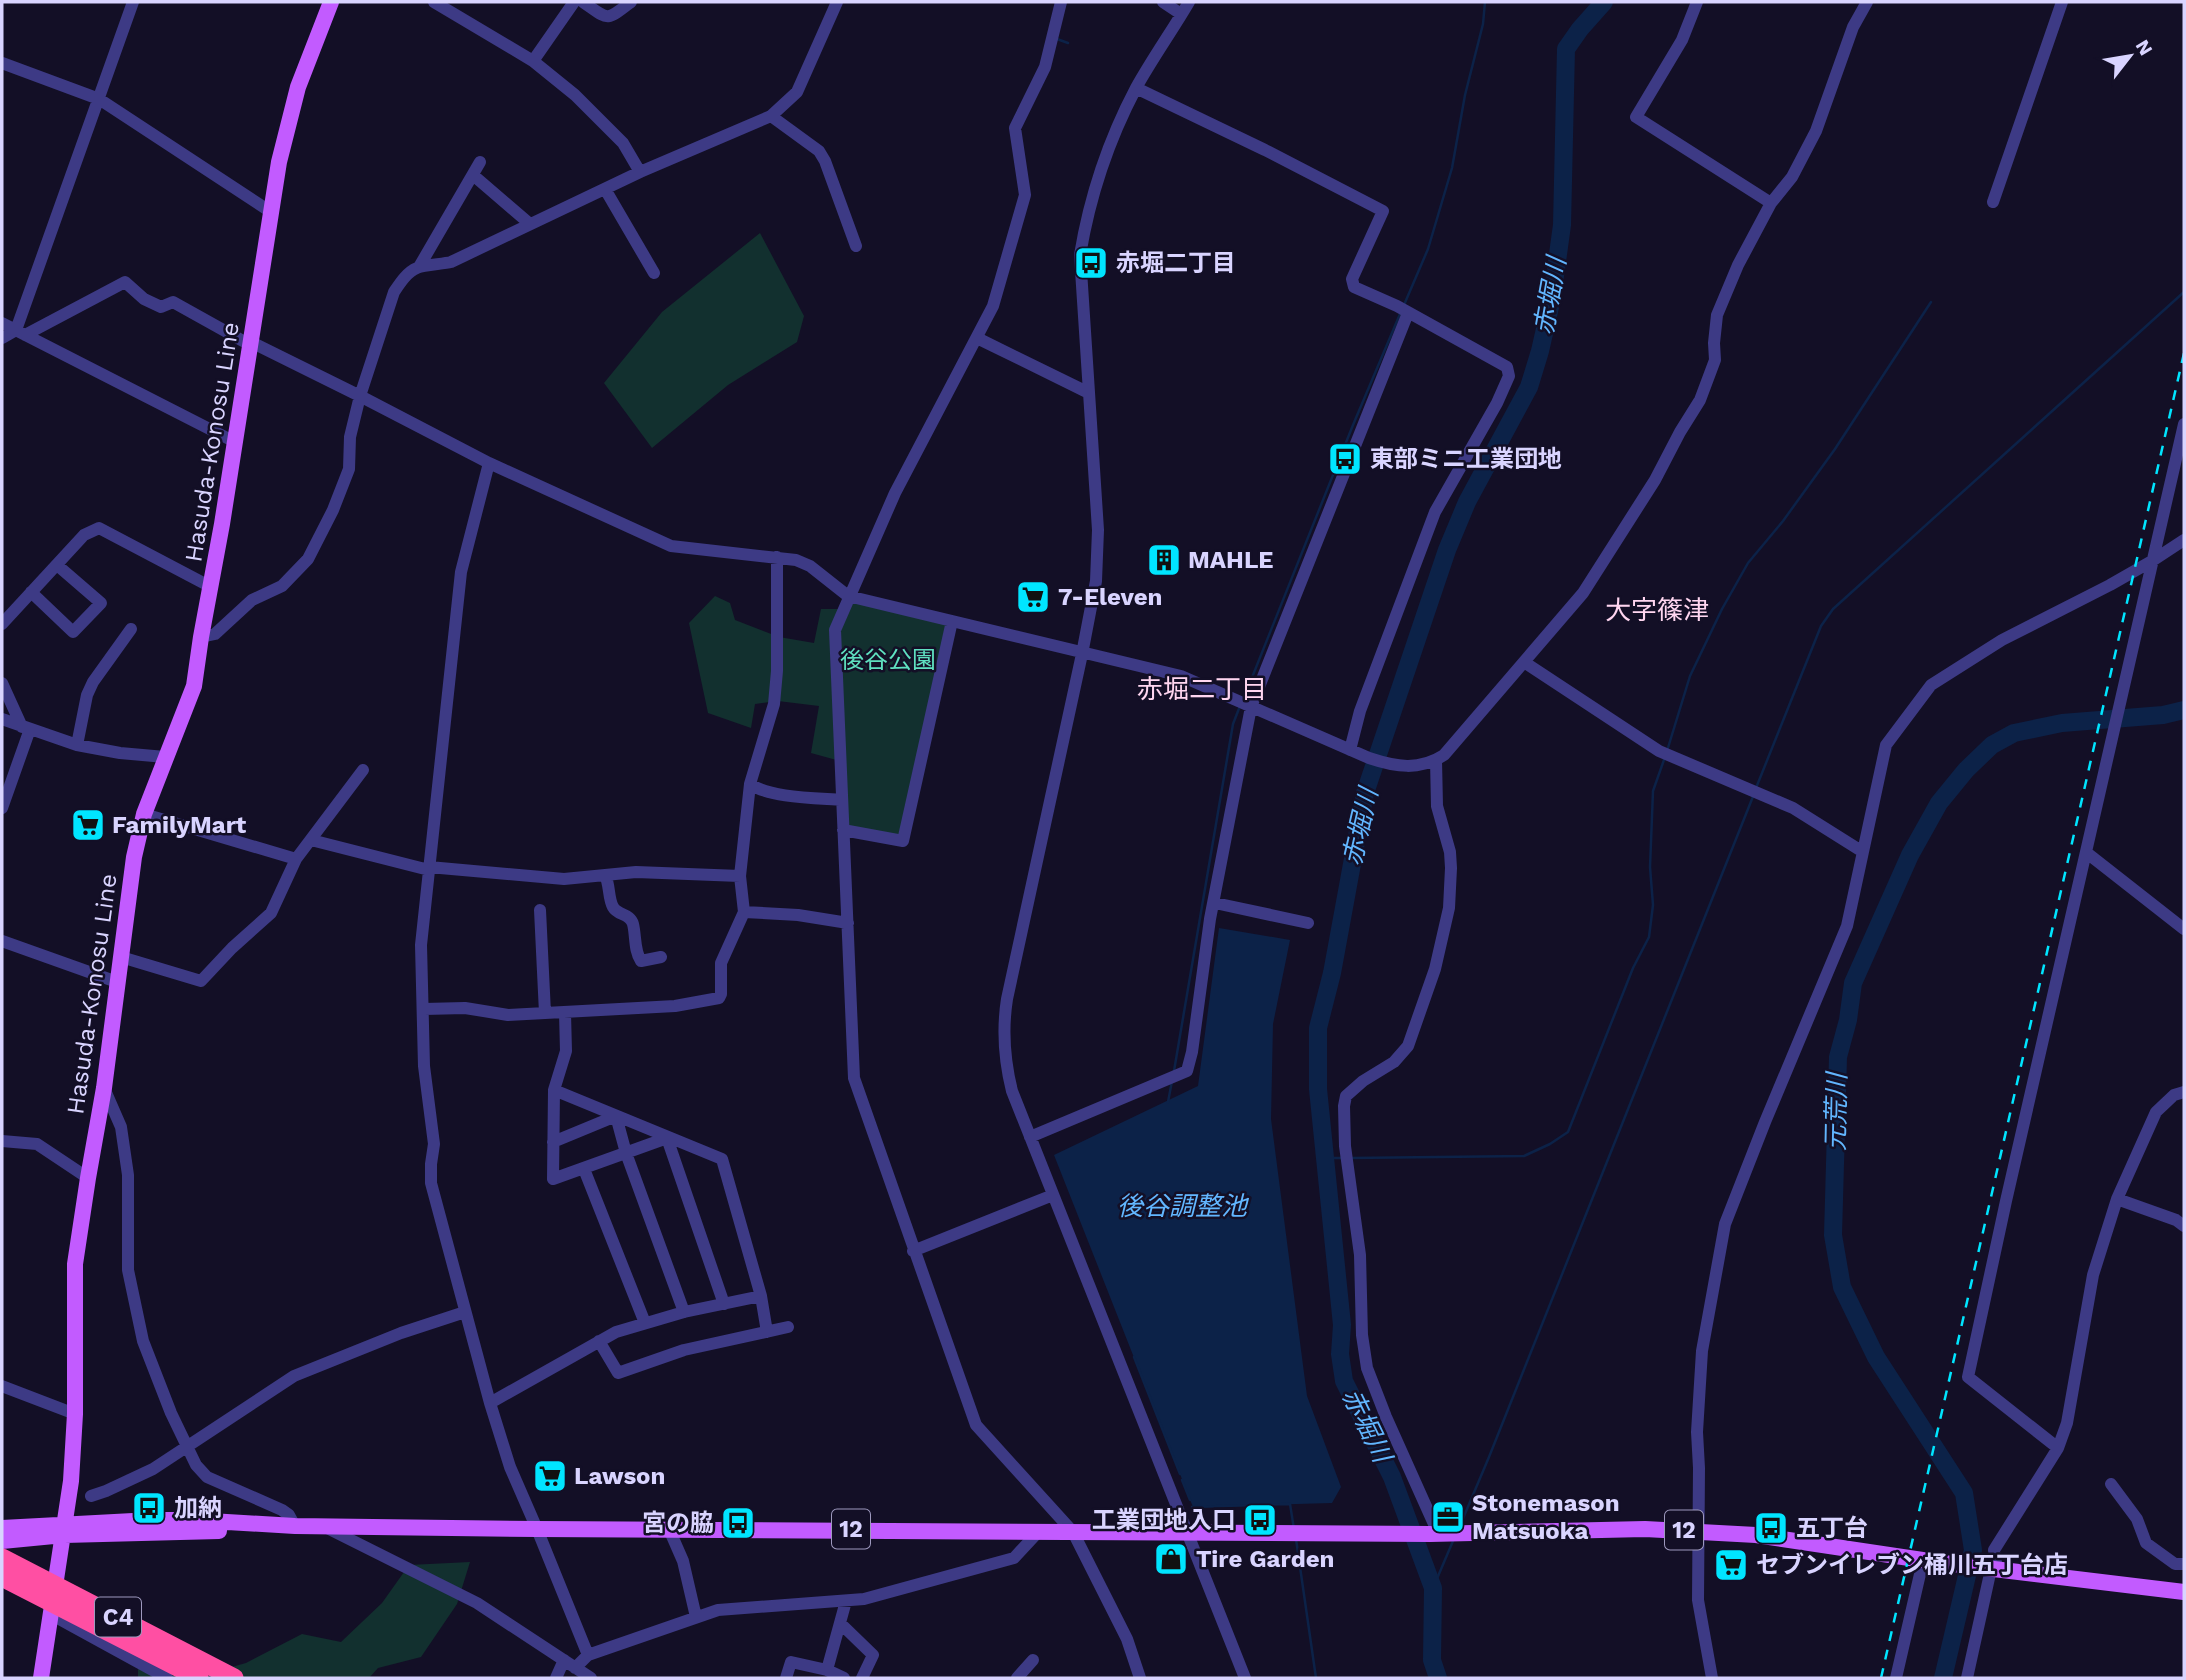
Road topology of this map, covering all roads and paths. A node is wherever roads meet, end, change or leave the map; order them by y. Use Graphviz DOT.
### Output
graph roads {
  1 [pos="133,2"];
  2 [pos="331,2"];
  3 [pos="434,2"];
  4 [pos="574,2"];
  5 [pos="583,2"];
  6 [pos="631,2"];
  7 [pos="837,2"];
  8 [pos="1060,2"];
  9 [pos="1163,2"];
  10 [pos="1189,2"];
  11 [pos="1697,2"];
  12 [pos="1867,2"];
  13 [pos="2062,2"];
  14 [pos="1181,14"];
  15 [pos="533,61"];
  16 [pos="2,63"];
  17 [pos="1136,88"];
  18 [pos="99,99"];
  19 [pos="771,116"];
  20 [pos="480,162"];
  21 [pos="640,172"];
  22 [pos="473,175"];
  23 [pos="605,189"];
  24 [pos="1993,202"];
  25 [pos="1771,203"];
  26 [pos="271,212"];
  27 [pos="530,224"];
  28 [pos="856,246"];
  29 [pos="419,267"];
  30 [pos="654,273"];
  31 [pos="1408,313"];
  32 [pos="2,324"];
  33 [pos="21,333"];
  34 [pos="2,338"];
  35 [pos="977,338"];
  36 [pos="251,342"];
  37 [pos="1089,393"];
  38 [pos="360,396"];
  39 [pos="2184,424"];
  40 [pos="235,442"];
  41 [pos="489,463"];
  42 [pos="2184,540"];
  43 [pos="777,557"];
  44 [pos="2152,561"];
  45 [pos="57,565"];
  46 [pos="211,587"];
  47 [pos="31,592"];
  48 [pos="848,596"];
  49 [pos="952,621"];
  50 [pos="2,624"];
  51 [pos="131,629"];
  52 [pos="201,637"];
  53 [pos="1082,654"];
  54 [pos="1524,662"];
  55 [pos="2,683"];
  56 [pos="1251,708"];
  57 [pos="2,719"];
  58 [pos="26,728"];
  59 [pos="78,745"];
  60 [pos="1350,750"];
  61 [pos="165,757"];
  62 [pos="1436,760"];
  63 [pos="363,770"];
  64 [pos="750,784"];
  65 [pos="842,800"];
  66 [pos="2,808"];
  67 [pos="144,814"];
  68 [pos="843,830"];
  69 [pos="311,840"];
  70 [pos="1863,852"];
  71 [pos="2087,853"];
  72 [pos="296,859"];
  73 [pos="429,869"];
  74 [pos="605,875"];
  75 [pos="740,876"];
  76 [pos="1214,903"];
  77 [pos="540,910"];
  78 [pos="744,912"];
  79 [pos="848,923"];
  80 [pos="1308,923"];
  81 [pos="2184,929"];
  82 [pos="2,941"];
  83 [pos="121,957"];
  84 [pos="661,957"];
  85 [pos="117,982"];
  86 [pos="424,1009"];
  87 [pos="545,1013"];
  88 [pos="565,1013"];
  89 [pos="104,1088"];
  90 [pos="554,1090"];
  91 [pos="2184,1092"];
  92 [pos="616,1116"];
  93 [pos="1030,1137"];
  94 [pos="667,1138"];
  95 [pos="2,1140"];
  96 [pos="553,1142"];
  97 [pos="626,1153"];
  98 [pos="584,1169"];
  99 [pos="88,1178"];
  100 [pos="1053,1195"];
  101 [pos="2117,1199"];
  102 [pos="2184,1226"];
  103 [pos="913,1251"];
  104 [pos="761,1296"];
  105 [pos="724,1304"];
  106 [pos="465,1312"];
  107 [pos="684,1312"];
  108 [pos="645,1323"];
  109 [pos="788,1327"];
  110 [pos="767,1332"];
  111 [pos="599,1341"];
  112 [pos="2,1386"];
  113 [pos="490,1403"];
  114 [pos="75,1414"];
  115 [pos="187,1446"];
  116 [pos="2058,1448"];
  117 [pos="2110,1485"];
  118 [pos="91,1496"];
  119 [pos="295,1526"];
  120 [pos="322,1526"];
  121 [pos="2,1528"];
  122 [pos="65,1529"];
  123 [pos="537,1529"];
  124 [pos="669,1529"];
  125 [pos="1040,1530"];
  126 [pos="1699,1531"];
  127 [pos="1073,1532"];
  128 [pos="1186,1532"];
  129 [pos="1434,1534"];
  130 [pos="2,1541"];
  131 [pos="2,1558"];
  132 [pos="1930,1561"];
  133 [pos="2184,1564"];
  134 [pos="1992,1569"];
  135 [pos="2,1577"];
  136 [pos="2184,1592"];
  137 [pos="846,1601"];
  138 [pos="52,1615"];
  139 [pos="696,1617"];
  140 [pos="840,1623"];
  141 [pos="588,1656"];
  142 [pos="564,1660"];
  143 [pos="1033,1660"];
  144 [pos="575,1668"];
  145 [pos="827,1671"];
  146 [pos="41,1678"];
  147 [pos="167,1678"];
  148 [pos="199,1678"];
  149 [pos="234,1678"];
  150 [pos="556,1678"];
  151 [pos="591,1678"];
  152 [pos="786,1678"];
  153 [pos="844,1678"];
  154 [pos="862,1678"];
  155 [pos="1017,1678"];
  156 [pos="1140,1678"];
  157 [pos="1245,1678"];
  158 [pos="1712,1678"];
  159 [pos="1896,1678"];
  160 [pos="1967,1678"];
  1 -- 18 [label="street"];
  2 -- 26 [label="main road, Hasuda-Konosu Line"];
  3 -- 15 [label="street"];
  4 -- 15 [label="street"];
  5 -- 6 [label="street"];
  7 -- 19 [label="street"];
  8 -- 35 [label="street"];
  9 -- 14 [label="street"];
  10 -- 14 [label="street"];
  11 -- 25 [label="street"];
  12 -- 25 [label="street"];
  13 -- 24 [label="street"];
  14 -- 17 [label="street"];
  15 -- 21 [label="street"];
  16 -- 18 [label="street"];
  17 -- 31 [label="street"];
  17 -- 37 [label="street"];
  18 -- 26 [label="street"];
  18 -- 33 [label="street"];
  19 -- 21 [label="street"];
  19 -- 28 [label="street"];
  20 -- 22 [label="street"];
  21 -- 23 [label="street"];
  22 -- 27 [label="street"];
  22 -- 29 [label="street"];
  23 -- 27 [label="street"];
  23 -- 30 [label="street"];
  25 -- 54 [label="street"];
  26 -- 36 [label="main road, Hasuda-Konosu Line"];
  27 -- 29 [label="street"];
  29 -- 38 [label="street"];
  31 -- 56 [label="street"];
  31 -- 60 [label="street"];
  32 -- 33 [label="street"];
  33 -- 34 [label="street"];
  33 -- 36 [label="street"];
  33 -- 40 [label="street"];
  35 -- 37 [label="street"];
  35 -- 48 [label="street"];
  36 -- 38 [label="street"];
  36 -- 40 [label="main road, Hasuda-Konosu Line"];
  37 -- 53 [label="street"];
  38 -- 41 [label="street"];
  38 -- 52 [label="street"];
  39 -- 44 [label="street"];
  40 -- 46 [label="main road, Hasuda-Konosu Line"];
  41 -- 43 [label="street"];
  41 -- 73 [label="street"];
  42 -- 44 [label="street"];
  43 -- 48 [label="street"];
  43 -- 64 [label="street"];
  44 -- 70 [label="street"];
  44 -- 71 [label="street"];
  45 -- 46 [label="street"];
  45 -- 47 [label="street"];
  45 -- 47 [label="street"];
  46 -- 52 [label="main road, Hasuda-Konosu Line"];
  47 -- 50 [label="street"];
  48 -- 49 [label="street"];
  48 -- 65 [label="street"];
  49 -- 53 [label="street"];
  49 -- 68 [label="street"];
  51 -- 59 [label="street"];
  52 -- 61 [label="main road, Hasuda-Konosu Line"];
  53 -- 56 [label="street"];
  53 -- 93 [label="street"];
  54 -- 62 [label="street"];
  54 -- 70 [label="street"];
  55 -- 58 [label="street"];
  56 -- 60 [label="street"];
  56 -- 76 [label="street"];
  57 -- 58 [label="street"];
  58 -- 59 [label="street"];
  58 -- 66 [label="street"];
  59 -- 61 [label="street"];
  60 -- 62 [label="street"];
  61 -- 67 [label="main road, Hasuda-Konosu Line"];
  62 -- 129 [label="street"];
  63 -- 69 [label="street"];
  64 -- 65 [label="street"];
  64 -- 75 [label="street"];
  65 -- 68 [label="street"];
  67 -- 72 [label="street"];
  67 -- 83 [label="main road, Hasuda-Konosu Line"];
  68 -- 79 [label="street"];
  69 -- 72 [label="street"];
  69 -- 73 [label="street"];
  70 -- 126 [label="street"];
  71 -- 81 [label="street"];
  71 -- 116 [label="street"];
  72 -- 83 [label="street"];
  73 -- 74 [label="street"];
  73 -- 86 [label="street"];
  74 -- 75 [label="street"];
  74 -- 84 [label="street"];
  75 -- 78 [label="street"];
  76 -- 80 [label="street"];
  76 -- 93 [label="street"];
  77 -- 87 [label="street"];
  78 -- 79 [label="street"];
  78 -- 88 [label="street"];
  79 -- 103 [label="street"];
  82 -- 85 [label="street"];
  83 -- 85 [label="main road, Hasuda-Konosu Line"];
  85 -- 89 [label="main road, Hasuda-Konosu Line"];
  86 -- 87 [label="street"];
  86 -- 106 [label="street"];
  87 -- 88 [label="street"];
  88 -- 90 [label="street"];
  89 -- 99 [label="main road, Hasuda-Konosu Line"];
  89 -- 115 [label="street"];
  90 -- 92 [label="street"];
  90 -- 96 [label="street"];
  91 -- 101 [label="street"];
  92 -- 94 [label="street"];
  92 -- 96 [label="street"];
  92 -- 97 [label="street"];
  93 -- 100 [label="street"];
  94 -- 97 [label="street"];
  94 -- 104 [label="street"];
  94 -- 105 [label="street"];
  95 -- 99 [label="street"];
  96 -- 98 [label="street"];
  97 -- 98 [label="street"];
  97 -- 107 [label="street"];
  98 -- 108 [label="street"];
  99 -- 114 [label="main road, Hasuda-Konosu Line"];
  100 -- 103 [label="street"];
  100 -- 128 [label="street"];
  101 -- 102 [label="street"];
  101 -- 116 [label="street"];
  103 -- 127 [label="street"];
  104 -- 105 [label="street"];
  104 -- 110 [label="street"];
  105 -- 107 [label="street"];
  106 -- 113 [label="street"];
  106 -- 115 [label="street"];
  107 -- 108 [label="street"];
  108 -- 111 [label="street"];
  109 -- 110 [label="street"];
  110 -- 111 [label="street"];
  111 -- 113 [label="street"];
  112 -- 114 [label="street"];
  113 -- 123 [label="street"];
  114 -- 122 [label="main road, Hasuda-Konosu Line"];
  115 -- 118 [label="street"];
  115 -- 119 [label="street"];
  116 -- 134 [label="street"];
  117 -- 133 [label="street"];
  119 -- 120 [label="main road, 12"];
  119 -- 122 [label="main road, 12"];
  120 -- 123 [label="main road, 12"];
  120 -- 142 [label="street"];
  121 -- 122 [label="main road, 12"];
  122 -- 130 [label="main road, 12"];
  122 -- 138 [label="main road, Hasuda-Konosu Line"];
  123 -- 124 [label="main road, 12"];
  123 -- 141 [label="street"];
  124 -- 125 [label="main road, 12"];
  124 -- 139 [label="street"];
  125 -- 127 [label="main road, 12"];
  125 -- 137 [label="street"];
  126 -- 129 [label="main road, 12"];
  126 -- 132 [label="main road, 12"];
  126 -- 158 [label="street"];
  127 -- 128 [label="main road, 12"];
  127 -- 156 [label="street"];
  128 -- 129 [label="main road, 12"];
  128 -- 157 [label="street"];
  131 -- 149 [label="highway, C4, bridge"];
  132 -- 134 [label="main road, 12"];
  132 -- 159 [label="street"];
  134 -- 136 [label="main road, 12"];
  134 -- 160 [label="street"];
  135 -- 148 [label="highway, C4, bridge"];
  137 -- 139 [label="street"];
  137 -- 140 [label="street"];
  138 -- 146 [label="main road, Hasuda-Konosu Line"];
  138 -- 147 [label="street"];
  139 -- 141 [label="street"];
  140 -- 145 [label="street"];
  140 -- 154 [label="street"];
  141 -- 144 [label="street"];
  142 -- 144 [label="street"];
  142 -- 150 [label="street"];
  143 -- 155 [label="street"];
  144 -- 151 [label="street"];
  145 -- 152 [label="street"];
  145 -- 153 [label="street"];
}
